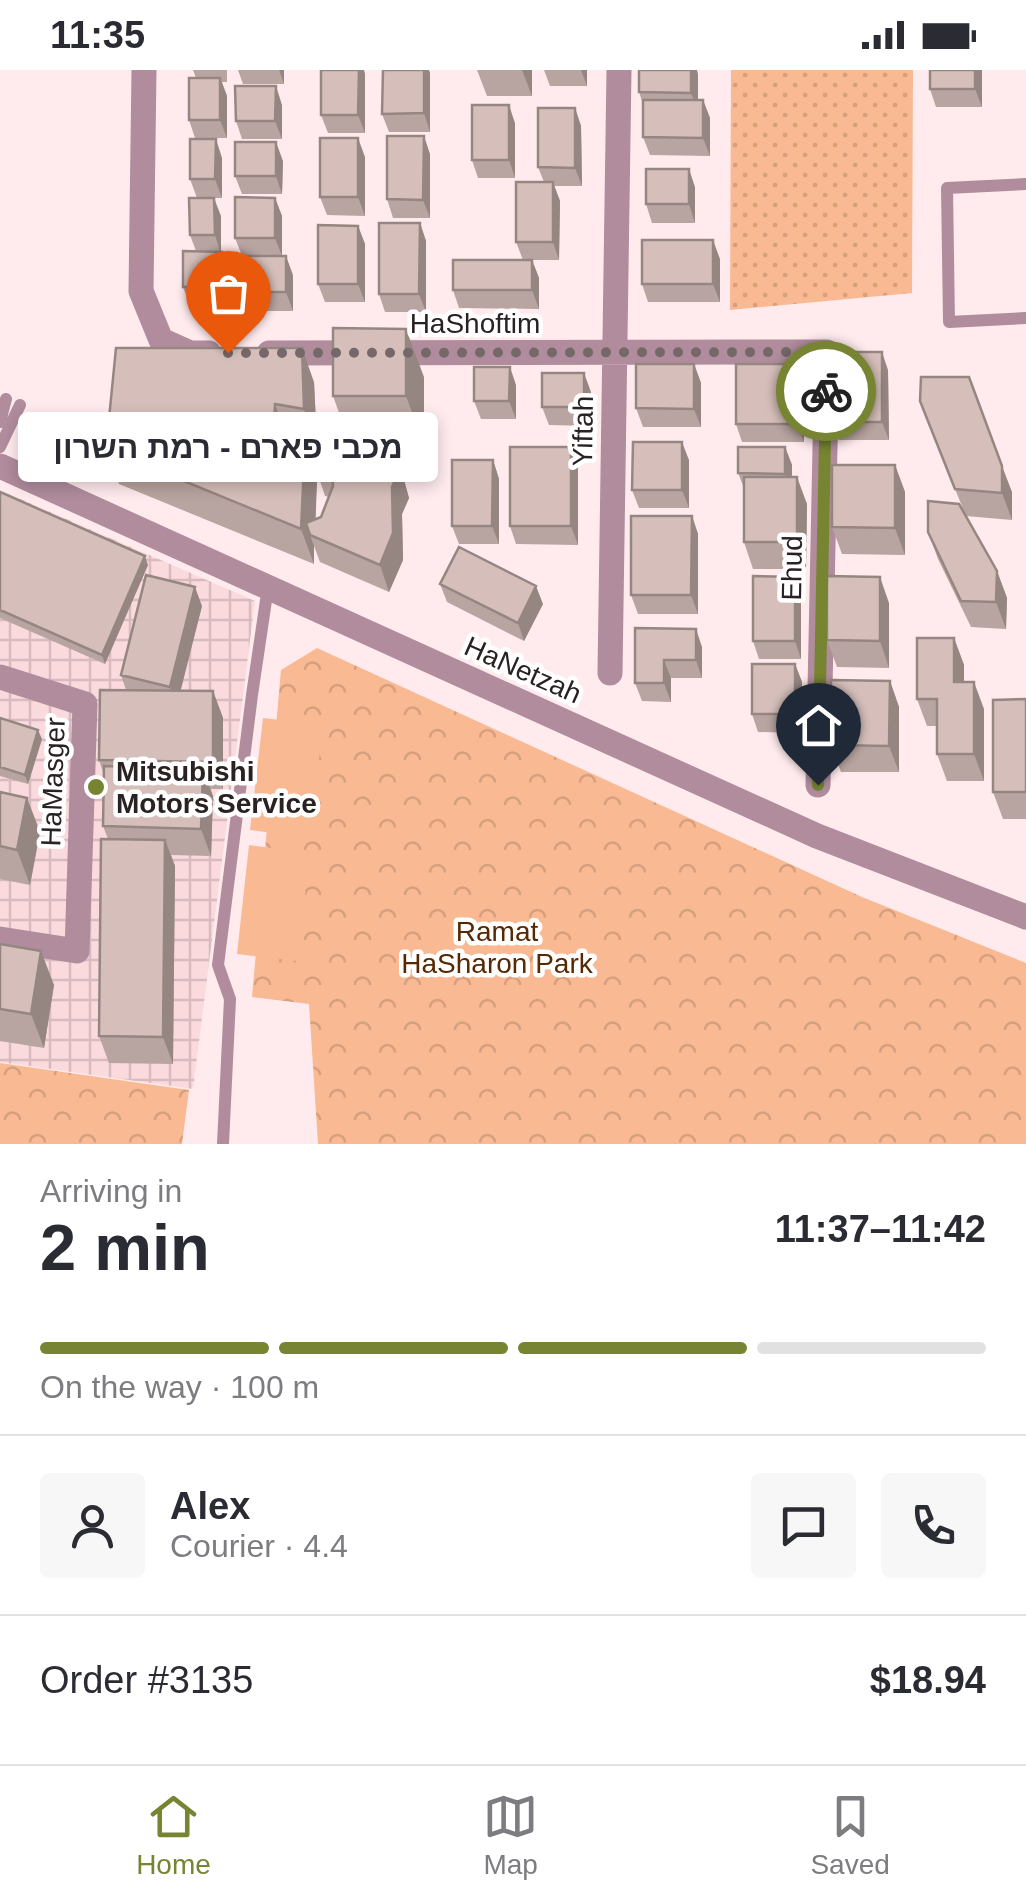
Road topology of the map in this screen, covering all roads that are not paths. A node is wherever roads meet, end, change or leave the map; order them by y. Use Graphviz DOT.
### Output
graph roads {
  1 [pos="144,70"];
  2 [pos="619,70"];
  3 [pos="1026,184"];
  4 [pos="1026,318"];
  5 [pos="614,352"];
  6 [pos="826,352"];
  7 [pos="6,399"];
  8 [pos="20,405"];
  9 [pos="0,422"];
  10 [pos="0,447"];
  11 [pos="0,466"];
  12 [pos="268,586"];
  13 [pos="610,673"];
  14 [pos="0,677"];
  15 [pos="818,785"];
  16 [pos="1026,917"];
  17 [pos="0,939"];
  18 [pos="222,1144"];
  1 -- 5 [label="street, HaShoftim"];
  2 -- 5 [label="street, Yiftah"];
  3 -- 4 [label="lane"];
  5 -- 6 [label="street, HaShoftim"];
  5 -- 13 [label="street, Yiftah"];
  6 -- 15 [label="street, Ehud"];
  7 -- 9 [label="lane"];
  8 -- 10 [label="lane"];
  11 -- 12 [label="street, HaNetzah"];
  12 -- 16 [label="street, HaNetzah"];
  12 -- 18 [label="lane"];
  14 -- 17 [label="street, HaMasger"];
}
